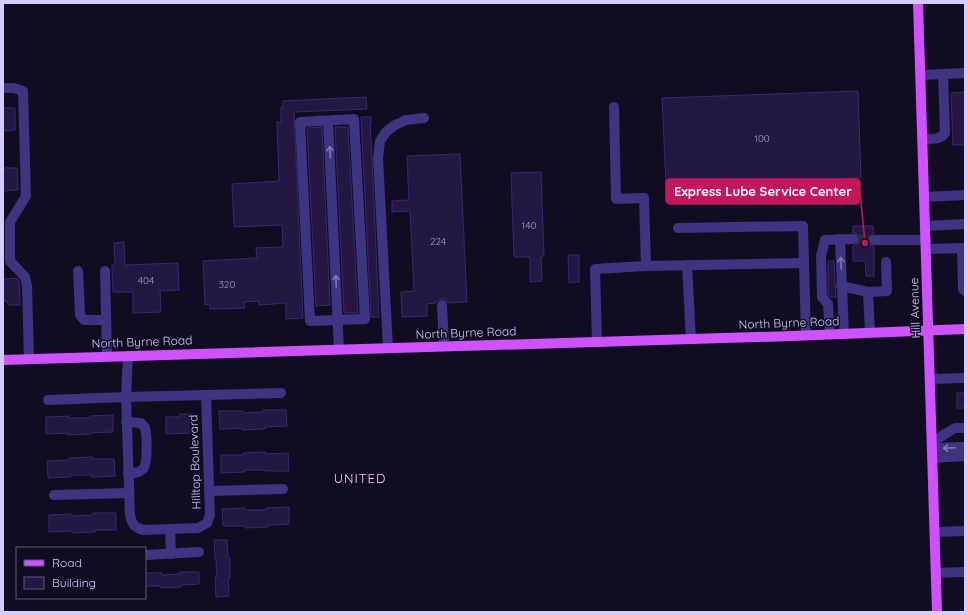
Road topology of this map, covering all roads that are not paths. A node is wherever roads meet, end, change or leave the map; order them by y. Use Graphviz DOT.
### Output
graph roads {
  1 [pos="918,3"];
  2 [pos="965,73"];
  3 [pos="943,74"];
  4 [pos="920,75"];
  5 [pos="3,88"];
  6 [pos="614,107"];
  7 [pos="424,118"];
  8 [pos="328,121"];
  9 [pos="923,140"];
  10 [pos="965,195"];
  11 [pos="924,197"];
  12 [pos="965,224"];
  13 [pos="926,226"];
  14 [pos="678,228"];
  15 [pos="853,239"];
  16 [pos="840,240"];
  17 [pos="874,240"];
  18 [pos="926,245"];
  19 [pos="963,248"];
  20 [pos="886,262"];
  21 [pos="804,263"];
  22 [pos="687,265"];
  23 [pos="646,266"];
  24 [pos="78,271"];
  25 [pos="105,271"];
  26 [pos="841,286"];
  27 [pos="965,291"];
  28 [pos="868,292"];
  29 [pos="442,305"];
  30 [pos="106,320"];
  31 [pos="338,320"];
  32 [pos="965,329"];
  33 [pos="929,331"];
  34 [pos="870,333"];
  35 [pos="830,334"];
  36 [pos="844,334"];
  37 [pos="806,335"];
  38 [pos="690,339"];
  39 [pos="597,342"];
  40 [pos="444,346"];
  41 [pos="388,348"];
  42 [pos="339,349"];
  43 [pos="107,356"];
  44 [pos="128,356"];
  45 [pos="29,359"];
  46 [pos="3,360"];
  47 [pos="965,378"];
  48 [pos="930,379"];
  49 [pos="281,393"];
  50 [pos="206,395"];
  51 [pos="126,397"];
  52 [pos="48,400"];
  53 [pos="126,422"];
  54 [pos="965,428"];
  55 [pos="965,447"];
  56 [pos="932,449"];
  57 [pos="965,456"];
  58 [pos="128,473"];
  59 [pos="284,489"];
  60 [pos="210,491"];
  61 [pos="129,493"];
  62 [pos="54,495"];
  63 [pos="170,529"];
  64 [pos="965,531"];
  65 [pos="935,532"];
  66 [pos="198,552"];
  67 [pos="171,554"];
  68 [pos="146,555"];
  69 [pos="965,572"];
  70 [pos="936,573"];
  71 [pos="937,612"];
  1 -- 4 [label="main road, Hill Avenue"];
  2 -- 3 [label="street"];
  3 -- 4 [label="street"];
  3 -- 9 [label="street"];
  4 -- 9 [label="main road, Hill Avenue"];
  5 -- 45 [label="street"];
  6 -- 23 [label="street"];
  7 -- 41 [label="street"];
  31 -- 8 [label="street, one-way"];
  8 -- 31 [label="street"];
  8 -- 31 [label="street"];
  9 -- 11 [label="main road, Hill Avenue"];
  10 -- 11 [label="street"];
  11 -- 13 [label="main road, Hill Avenue"];
  12 -- 13 [label="street"];
  13 -- 18 [label="main road, Hill Avenue"];
  14 -- 21 [label="street"];
  15 -- 16 [label="street"];
  26 -- 16 [label="street, one-way"];
  16 -- 35 [label="street"];
  17 -- 18 [label="street"];
  18 -- 19 [label="street"];
  18 -- 33 [label="main road, Hill Avenue"];
  19 -- 27 [label="street"];
  20 -- 28 [label="street"];
  21 -- 22 [label="street"];
  21 -- 37 [label="street"];
  22 -- 23 [label="street"];
  22 -- 38 [label="street"];
  23 -- 39 [label="street"];
  24 -- 30 [label="street"];
  25 -- 30 [label="street"];
  26 -- 28 [label="street"];
  26 -- 36 [label="street"];
  28 -- 34 [label="street"];
  29 -- 40 [label="street"];
  30 -- 43 [label="street"];
  31 -- 42 [label="street"];
  32 -- 33 [label="main road, North Byrne Road"];
  33 -- 34 [label="main road, North Byrne Road"];
  33 -- 48 [label="main road, Hill Avenue"];
  34 -- 36 [label="main road, North Byrne Road"];
  35 -- 36 [label="main road, North Byrne Road"];
  35 -- 37 [label="main road, North Byrne Road"];
  37 -- 38 [label="main road, North Byrne Road"];
  38 -- 39 [label="main road, North Byrne Road"];
  39 -- 40 [label="main road, North Byrne Road"];
  40 -- 41 [label="main road, North Byrne Road"];
  41 -- 42 [label="main road, North Byrne Road"];
  42 -- 44 [label="main road, North Byrne Road"];
  43 -- 44 [label="main road, North Byrne Road"];
  43 -- 45 [label="main road, North Byrne Road"];
  44 -- 51 [label="street, Hilltop Boulevard"];
  45 -- 46 [label="main road, North Byrne Road"];
  47 -- 48 [label="street"];
  48 -- 56 [label="main road, Hill Avenue"];
  49 -- 50 [label="street"];
  50 -- 51 [label="street"];
  50 -- 60 [label="street, Hilltop Boulevard"];
  51 -- 52 [label="street"];
  51 -- 53 [label="street, Hilltop Boulevard"];
  53 -- 58 [label="street, Hilltop Boulevard"];
  53 -- 58 [label="street"];
  54 -- 56 [label="street"];
  55 -- 56 [label="street, one-way"];
  56 -- 57 [label="street"];
  56 -- 65 [label="main road, Hill Avenue"];
  58 -- 61 [label="street, Hilltop Boulevard"];
  59 -- 60 [label="street"];
  60 -- 63 [label="street, Hilltop Boulevard"];
  61 -- 62 [label="street"];
  61 -- 63 [label="street, Hilltop Boulevard"];
  63 -- 67 [label="street"];
  64 -- 65 [label="street"];
  65 -- 70 [label="main road, Hill Avenue"];
  66 -- 67 [label="street"];
  67 -- 68 [label="street"];
  69 -- 70 [label="street"];
  70 -- 71 [label="main road, Hill Avenue"];
}
